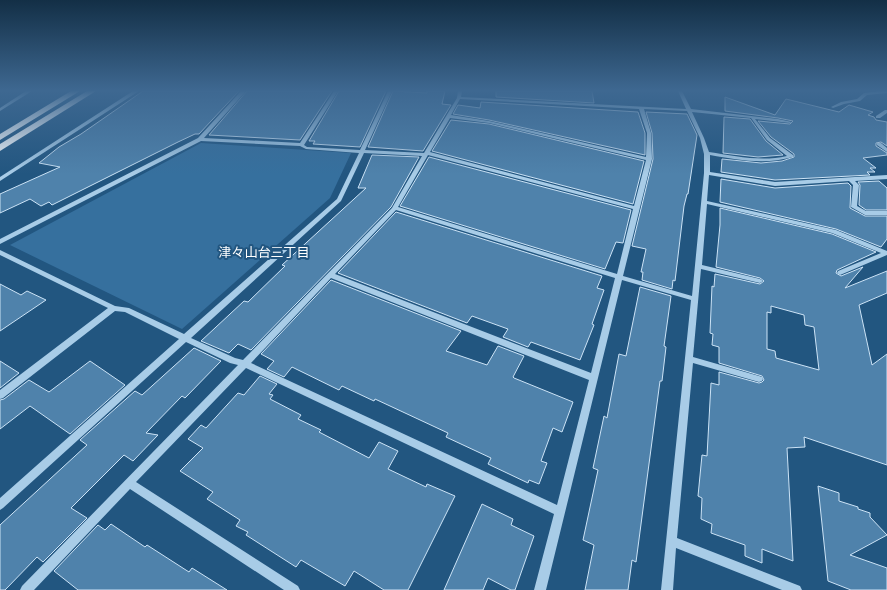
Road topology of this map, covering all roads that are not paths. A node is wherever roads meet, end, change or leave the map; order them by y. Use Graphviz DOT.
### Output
graph roads {
  1 [pos="32,119"];
  2 [pos="51,119"];
  3 [pos="94,119"];
  4 [pos="219,119"];
  5 [pos="318,119"];
  6 [pos="377,119"];
  7 [pos="447,119"];
  8 [pos="465,119"];
  9 [pos="644,119"];
  10 [pos="693,119"];
  11 [pos="753,119"];
  12 [pos="764,119"];
  13 [pos="790,122"];
  14 [pos="0,138"];
  15 [pos="200,139"];
  16 [pos="879,144"];
  17 [pos="301,145"];
  18 [pos="0,148"];
  19 [pos="887,150"];
  20 [pos="362,151"];
  21 [pos="707,152"];
  22 [pos="426,154"];
  23 [pos="649,159"];
  24 [pos="707,173"];
  25 [pos="887,177"];
  26 [pos="0,179"];
  27 [pos="850,180"];
  28 [pos="704,202"];
  29 [pos="394,208"];
  30 [pos="637,208"];
  31 [pos="887,213"];
  32 [pos="0,242"];
  33 [pos="0,252"];
  34 [pos="887,253"];
  35 [pos="698,266"];
  36 [pos="840,273"];
  37 [pos="330,276"];
  38 [pos="619,277"];
  39 [pos="760,281"];
  40 [pos="695,299"];
  41 [pos="114,308"];
  42 [pos="185,338"];
  43 [pos="689,359"];
  44 [pos="246,364"];
  45 [pos="594,378"];
  46 [pos="759,379"];
  47 [pos="0,395"];
  48 [pos="129,483"];
  49 [pos="0,505"];
  50 [pos="560,512"];
  51 [pos="671,541"];
  52 [pos="26,590"];
  53 [pos="294,590"];
  54 [pos="540,590"];
  55 [pos="667,590"];
  56 [pos="796,590"];
  1 -- 14 [label="highway"];
  2 -- 18 [label="highway"];
  3 -- 26 [label="street"];
  4 -- 15 [label="street"];
  5 -- 17 [label="street"];
  6 -- 20 [label="street"];
  7 -- 22 [label="street"];
  8 -- 23 [label="street"];
  9 -- 23 [label="street"];
  10 -- 21 [label="street"];
  11 -- 21 [label="street"];
  12 -- 13 [label="street"];
  15 -- 17 [label="street"];
  15 -- 32 [label="street"];
  16 -- 19 [label="street"];
  17 -- 20 [label="street"];
  20 -- 22 [label="street"];
  20 -- 42 [label="street"];
  21 -- 24 [label="street"];
  22 -- 29 [label="street"];
  22 -- 30 [label="street"];
  23 -- 30 [label="street"];
  24 -- 27 [label="street"];
  24 -- 28 [label="street"];
  25 -- 27 [label="street"];
  27 -- 31 [label="street"];
  28 -- 34 [label="street"];
  28 -- 35 [label="street"];
  29 -- 37 [label="street"];
  29 -- 38 [label="street"];
  30 -- 38 [label="street"];
  33 -- 41 [label="street"];
  34 -- 36 [label="street"];
  35 -- 39 [label="street"];
  35 -- 40 [label="street"];
  37 -- 44 [label="street"];
  37 -- 45 [label="street"];
  38 -- 40 [label="street"];
  38 -- 45 [label="street"];
  40 -- 43 [label="street"];
  41 -- 42 [label="street"];
  41 -- 47 [label="street"];
  42 -- 44 [label="street"];
  42 -- 49 [label="street"];
  43 -- 46 [label="street"];
  43 -- 51 [label="street"];
  44 -- 48 [label="street"];
  44 -- 50 [label="street"];
  45 -- 50 [label="street"];
  48 -- 52 [label="street"];
  48 -- 53 [label="street"];
  50 -- 54 [label="street"];
  51 -- 55 [label="street"];
  51 -- 56 [label="street"];
}
